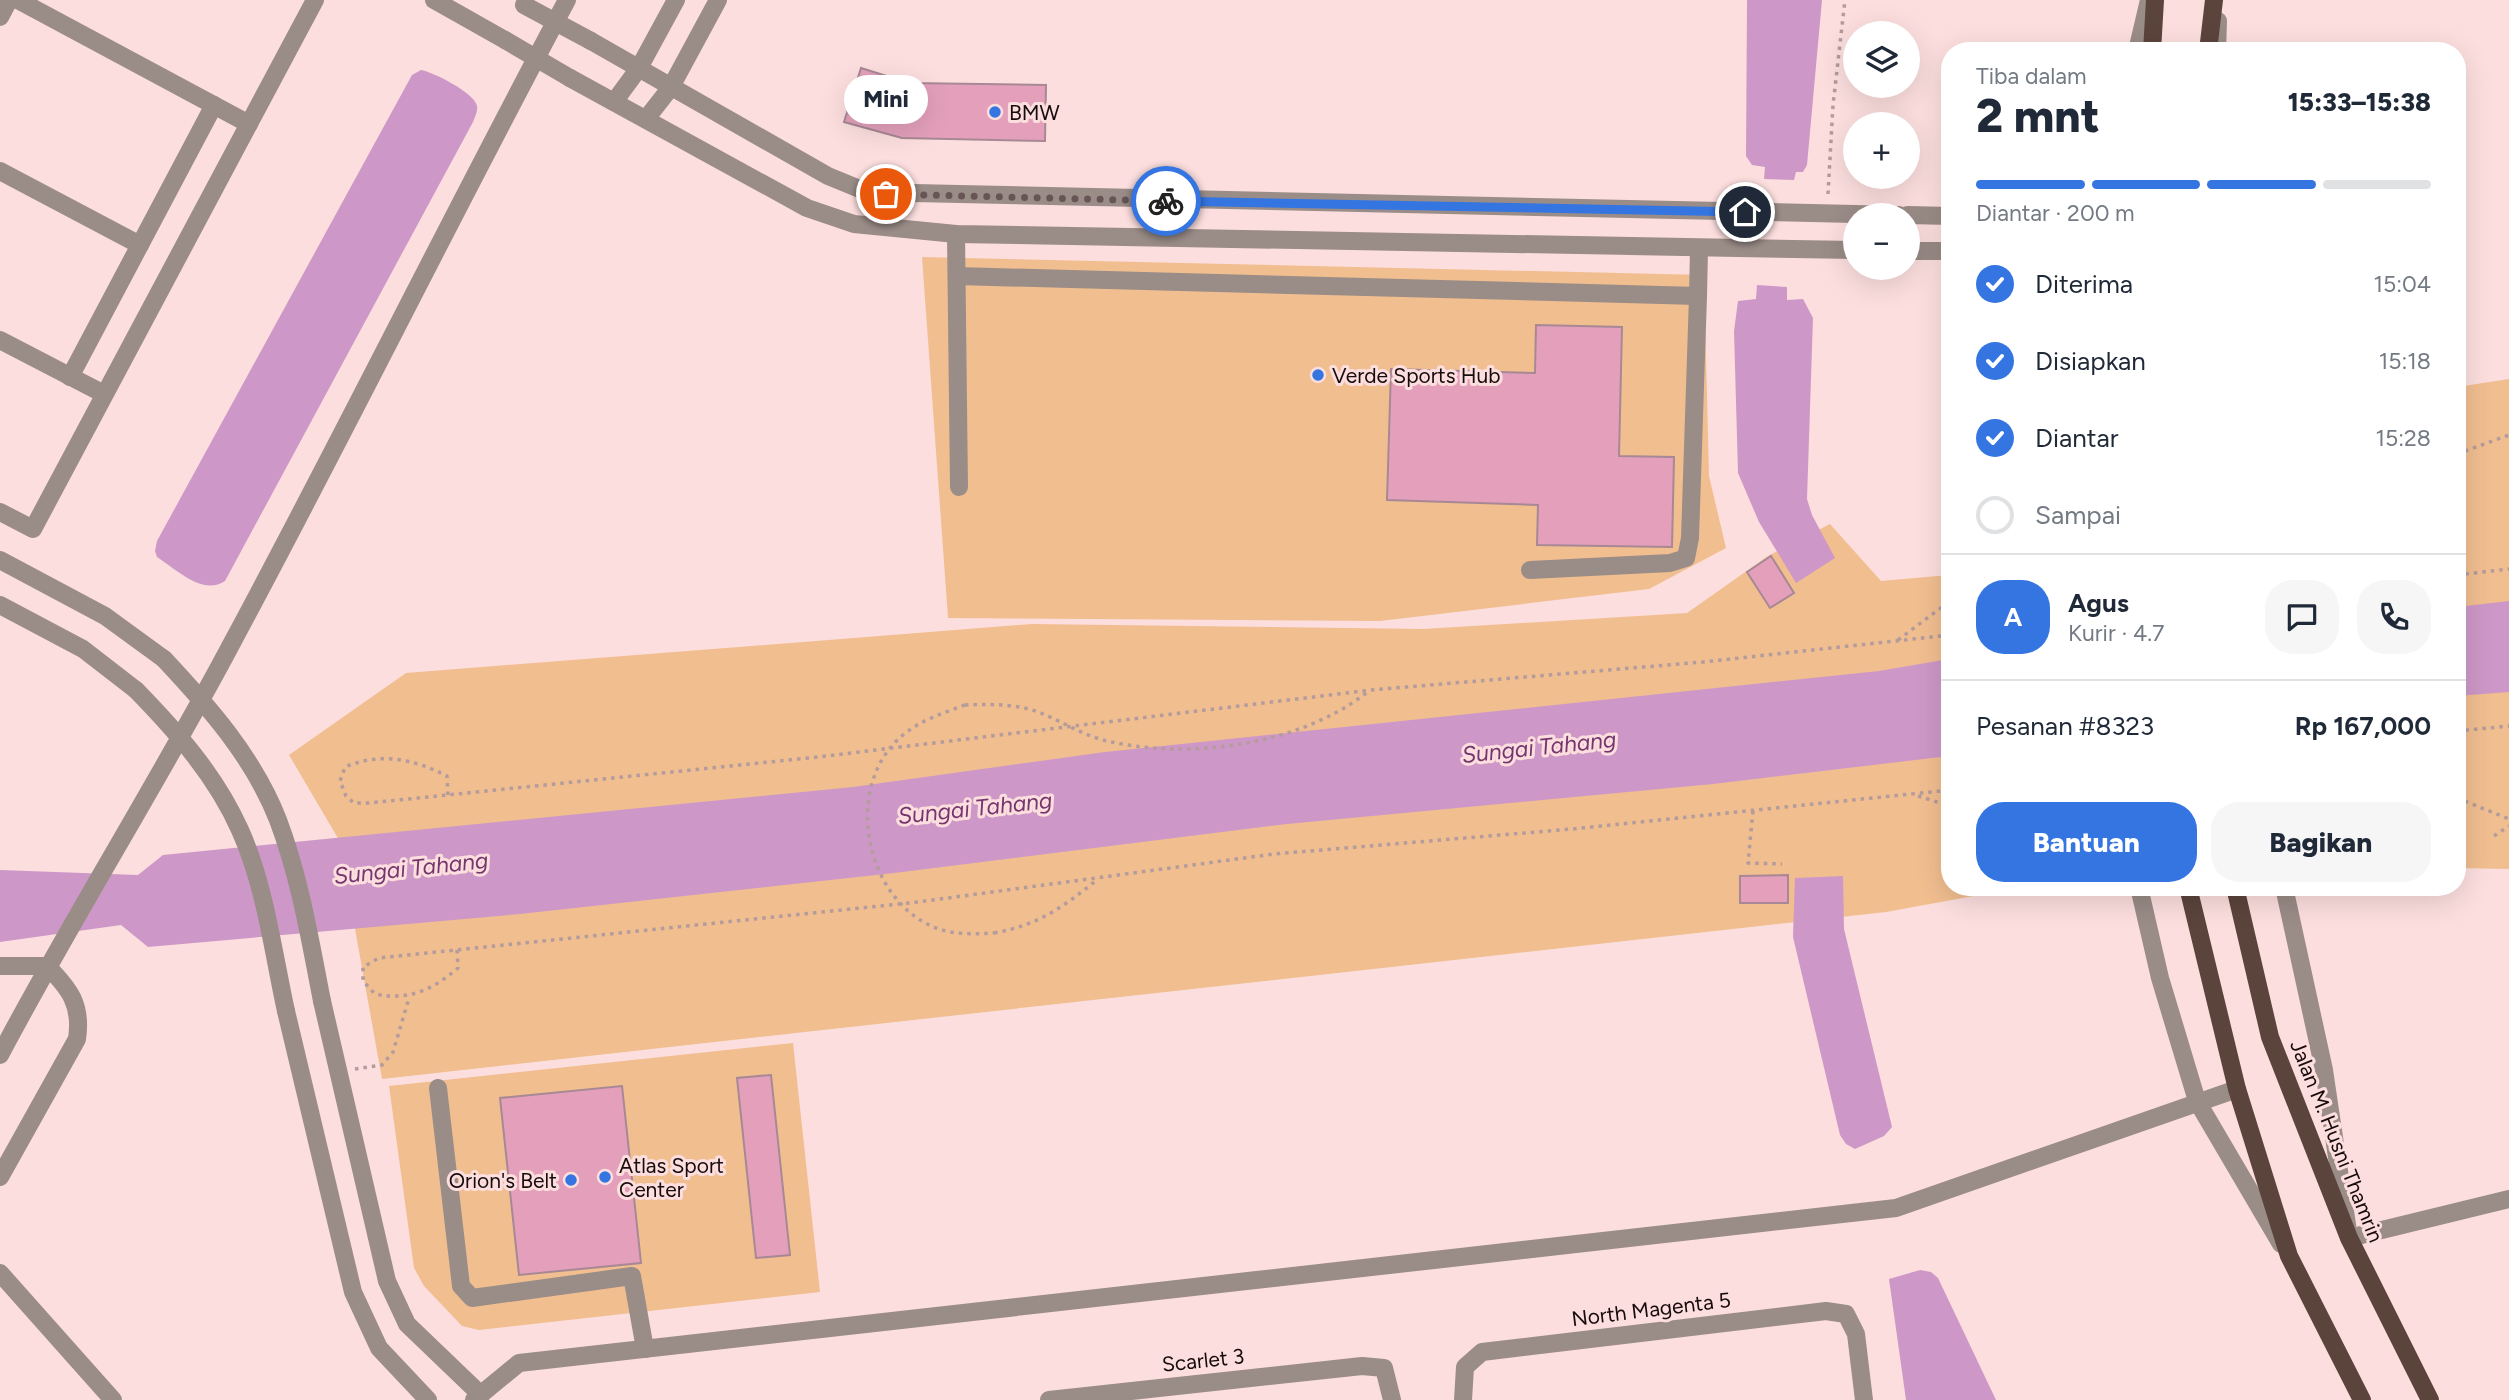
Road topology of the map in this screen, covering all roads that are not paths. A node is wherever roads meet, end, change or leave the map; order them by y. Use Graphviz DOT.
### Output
graph roads {
  1 [pos="9,0"];
  2 [pos="18,0"];
  3 [pos="315,0"];
  4 [pos="434,0"];
  5 [pos="567,0"];
  6 [pos="676,0"];
  7 [pos="718,0"];
  8 [pos="2149,0"];
  9 [pos="2155,0"];
  10 [pos="2216,0"];
  11 [pos="520,2"];
  12 [pos="0,17"];
  13 [pos="2139,42"];
  14 [pos="2152,42"];
  15 [pos="2209,42"];
  16 [pos="2217,42"];
  17 [pos="639,68"];
  18 [pos="671,87"];
  19 [pos="614,102"];
  20 [pos="214,105"];
  21 [pos="646,120"];
  22 [pos="249,124"];
  23 [pos="0,171"];
  24 [pos="1843,214"];
  25 [pos="1920,215"];
  26 [pos="1941,216"];
  27 [pos="956,234"];
  28 [pos="140,245"];
  29 [pos="1699,249"];
  30 [pos="1843,250"];
  31 [pos="1920,251"];
  32 [pos="1941,251"];
  33 [pos="957,276"];
  34 [pos="1698,296"];
  35 [pos="0,340"];
  36 [pos="70,377"];
  37 [pos="104,394"];
  38 [pos="958,487"];
  39 [pos="0,512"];
  40 [pos="0,560"];
  41 [pos="1530,570"];
  42 [pos="0,605"];
  43 [pos="2141,896"];
  44 [pos="2190,896"];
  45 [pos="2237,896"];
  46 [pos="2286,896"];
  47 [pos="0,966"];
  48 [pos="47,966"];
  49 [pos="0,1055"];
  50 [pos="438,1088"];
  51 [pos="2237,1089"];
  52 [pos="2197,1101"];
  53 [pos="0,1177"];
  54 [pos="2509,1199"];
  55 [pos="2349,1238"];
  56 [pos="2289,1256"];
  57 [pos="0,1273"];
  58 [pos="645,1349"];
  59 [pos="477,1397"];
  60 [pos="1859,1399"];
  61 [pos="113,1400"];
  62 [pos="428,1400"];
  63 [pos="1049,1400"];
  64 [pos="1392,1400"];
  65 [pos="1463,1400"];
  66 [pos="2362,1400"];
  67 [pos="2430,1400"];
  1 -- 12 [label="street"];
  2 -- 20 [label="street"];
  3 -- 22 [label="street"];
  4 -- 19 [label="street, bridge"];
  5 -- 48 [label="street"];
  6 -- 17 [label="street"];
  7 -- 18 [label="street"];
  8 -- 13 [label="street"];
  9 -- 14 [label="main road"];
  10 -- 15 [label="main road"];
  10 -- 16 [label="street"];
  11 -- 17 [label="street, bridge"];
  17 -- 18 [label="street"];
  17 -- 19 [label="street"];
  18 -- 21 [label="street"];
  18 -- 24 [label="street"];
  19 -- 21 [label="street"];
  20 -- 22 [label="street"];
  20 -- 28 [label="street"];
  21 -- 27 [label="street"];
  22 -- 37 [label="street"];
  23 -- 28 [label="street"];
  25 -- 26 [label="street"];
  27 -- 29 [label="street"];
  27 -- 33 [label="street"];
  28 -- 36 [label="street"];
  29 -- 30 [label="street"];
  29 -- 34 [label="street"];
  31 -- 32 [label="street"];
  33 -- 34 [label="street"];
  33 -- 38 [label="street"];
  34 -- 41 [label="street"];
  35 -- 36 [label="street"];
  36 -- 37 [label="street"];
  37 -- 39 [label="street"];
  40 -- 59 [label="street, bridge"];
  42 -- 62 [label="street, bridge"];
  43 -- 52 [label="street"];
  44 -- 51 [label="main road"];
  45 -- 55 [label="main road, Jalan M. Husni Thamrin"];
  46 -- 55 [label="street"];
  47 -- 48 [label="street"];
  48 -- 49 [label="street"];
  48 -- 53 [label="street"];
  50 -- 58 [label="street"];
  51 -- 52 [label="street"];
  51 -- 56 [label="main road"];
  52 -- 56 [label="street"];
  52 -- 58 [label="street"];
  54 -- 55 [label="street"];
  55 -- 67 [label="main road, Jalan M. Husni Thamrin"];
  56 -- 66 [label="main road"];
  57 -- 61 [label="street"];
  58 -- 59 [label="street"];
  60 -- 65 [label="street, North Magenta 5"];
  63 -- 64 [label="street, Scarlet 3"];
}
